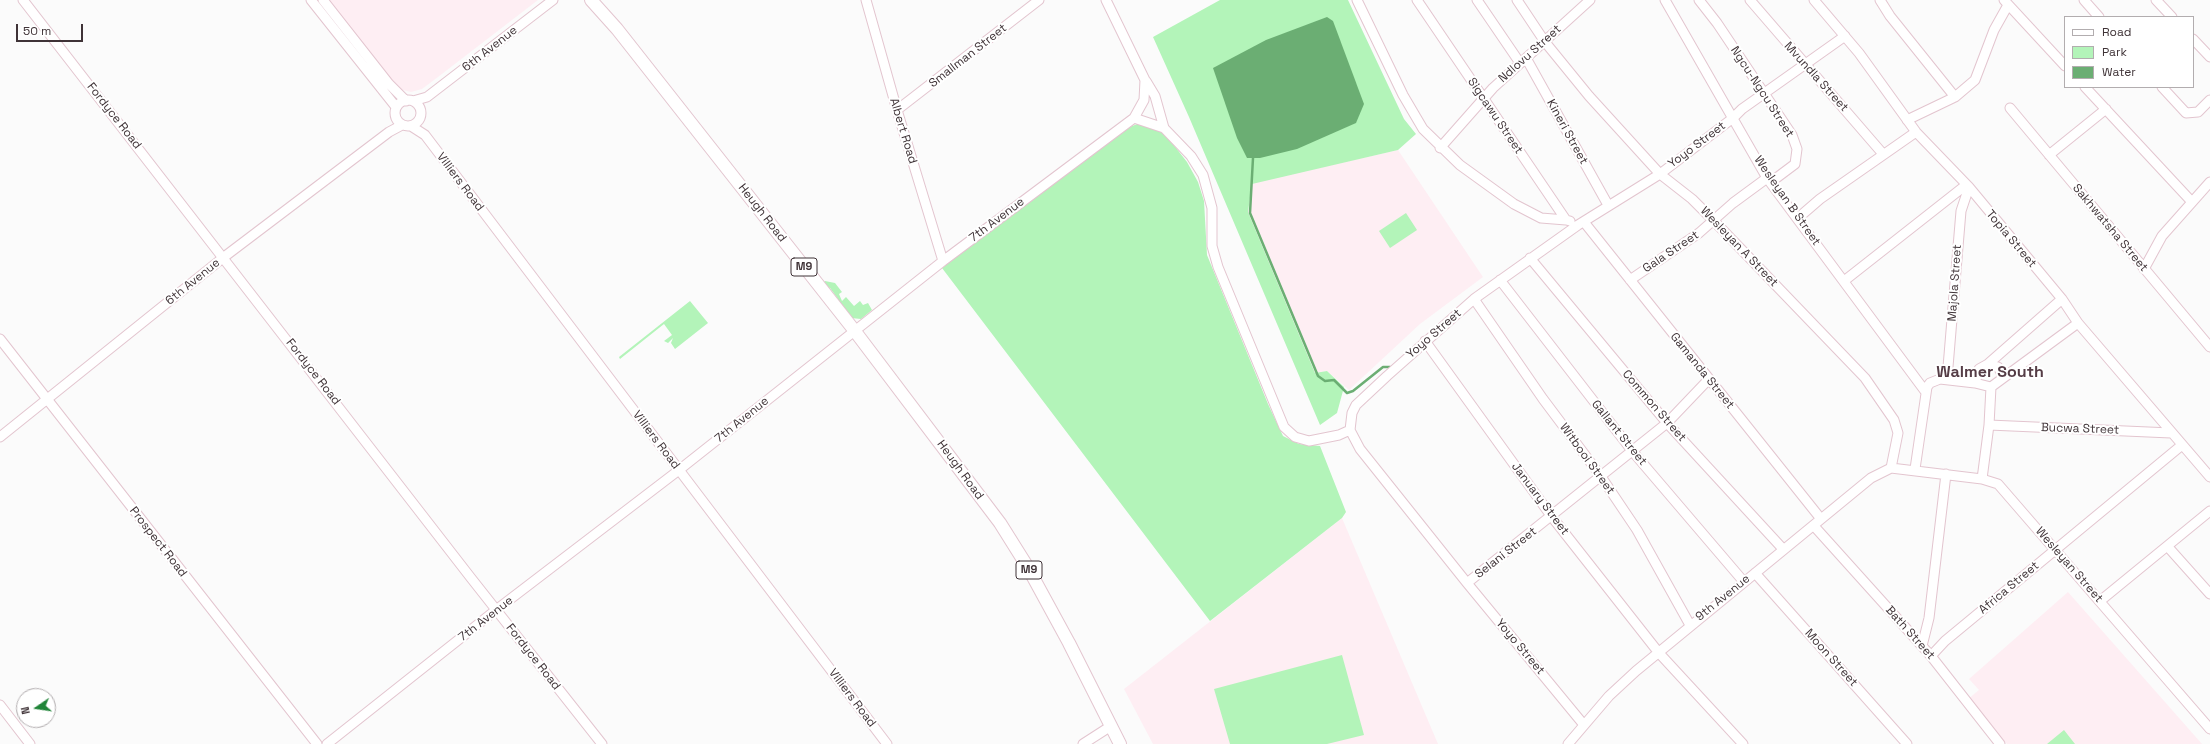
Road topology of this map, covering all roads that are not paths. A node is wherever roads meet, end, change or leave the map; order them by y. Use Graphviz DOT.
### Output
graph roads {
  1 [pos="23,0"];
  2 [pos="311,0"];
  3 [pos="323,0"];
  4 [pos="553,0"];
  5 [pos="591,0"];
  6 [pos="866,0"];
  7 [pos="1038,0"];
  8 [pos="1106,0"];
  9 [pos="1357,0"];
  10 [pos="1418,0"];
  11 [pos="1477,0"];
  12 [pos="1517,0"];
  13 [pos="1590,0"];
  14 [pos="1665,0"];
  15 [pos="1699,0"];
  16 [pos="1750,0"];
  17 [pos="1814,0"];
  18 [pos="1880,0"];
  19 [pos="2084,0"];
  20 [pos="2156,0"];
  21 [pos="2006,3"];
  22 [pos="2098,16"];
  23 [pos="2171,16"];
  24 [pos="1845,36"];
  25 [pos="2194,40"];
  26 [pos="1545,42"];
  27 [pos="2210,57"];
  28 [pos="1523,61"];
  29 [pos="1803,64"];
  30 [pos="2064,65"];
  31 [pos="1146,85"];
  32 [pos="2086,88"];
  33 [pos="2163,88"];
  34 [pos="1764,93"];
  35 [pos="426,97"];
  36 [pos="1955,97"];
  37 [pos="1483,98"];
  38 [pos="2210,100"];
  39 [pos="410,101"];
  40 [pos="396,107"];
  41 [pos="2010,108"];
  42 [pos="421,109"];
  43 [pos="2106,109"];
  44 [pos="897,110"];
  45 [pos="395,118"];
  46 [pos="1134,118"];
  47 [pos="1732,118"];
  48 [pos="420,120"];
  49 [pos="1907,120"];
  50 [pos="407,126"];
  51 [pos="1164,128"];
  52 [pos="389,132"];
  53 [pos="1916,132"];
  54 [pos="425,136"];
  55 [pos="1440,148"];
  56 [pos="1883,154"];
  57 [pos="2049,155"];
  58 [pos="1660,174"];
  59 [pos="1769,180"];
  60 [pos="2210,182"];
  61 [pos="1967,186"];
  62 [pos="2192,202"];
  63 [pos="1608,205"];
  64 [pos="1798,218"];
  65 [pos="1566,220"];
  66 [pos="1714,221"];
  67 [pos="1581,223"];
  68 [pos="224,257"];
  69 [pos="1530,258"];
  70 [pos="943,261"];
  71 [pos="2144,268"];
  72 [pos="1500,280"];
  73 [pos="1630,280"];
  74 [pos="1844,281"];
  75 [pos="1474,299"];
  76 [pos="2062,299"];
  77 [pos="2078,323"];
  78 [pos="854,330"];
  79 [pos="0,339"];
  80 [pos="1424,341"];
  81 [pos="2210,347"];
  82 [pos="1988,364"];
  83 [pos="2001,378"];
  84 [pos="1947,379"];
  85 [pos="1708,380"];
  86 [pos="1975,383"];
  87 [pos="1991,387"];
  88 [pos="1925,391"];
  89 [pos="47,399"];
  90 [pos="1667,424"];
  91 [pos="1989,425"];
  92 [pos="1350,430"];
  93 [pos="2171,433"];
  94 [pos="0,437"];
  95 [pos="2182,445"];
  96 [pos="1633,452"];
  97 [pos="1891,468"];
  98 [pos="1915,469"];
  99 [pos="679,470"];
  100 [pos="1946,474"];
  101 [pos="1600,476"];
  102 [pos="2210,477"];
  103 [pos="1982,479"];
  104 [pos="2210,511"];
  105 [pos="1552,517"];
  106 [pos="1818,522"];
  107 [pos="2168,547"];
  108 [pos="1783,549"];
  109 [pos="2055,549"];
  110 [pos="1755,573"];
  111 [pos="1744,582"];
  112 [pos="1467,584"];
  113 [pos="2210,594"];
  114 [pos="2100,601"];
  115 [pos="496,610"];
  116 [pos="1690,625"];
  117 [pos="1922,646"];
  118 [pos="1659,653"];
  119 [pos="1931,656"];
  120 [pos="0,705"];
  121 [pos="1584,725"];
  122 [pos="1108,728"];
  123 [pos="2210,729"];
  124 [pos="30,744"];
  125 [pos="316,744"];
  126 [pos="327,744"];
  127 [pos="602,744"];
  128 [pos="887,744"];
  129 [pos="1083,744"];
  130 [pos="1112,744"];
  131 [pos="1120,744"];
  132 [pos="1568,744"];
  133 [pos="1743,744"];
  134 [pos="1908,744"];
  135 [pos="2000,744"];
  1 -- 68 [label="street, Fordyce Road"];
  2 -- 40 [label="street"];
  3 -- 39 [label="street"];
  4 -- 35 [label="street, 6th Avenue"];
  5 -- 78 [label="main road, Heugh Road / M9"];
  6 -- 44 [label="street, Albert Road"];
  7 -- 44 [label="street, Smallman Street"];
  8 -- 31 [label="street"];
  9 -- 55 [label="street"];
  10 -- 37 [label="street, Sigcawu Street"];
  11 -- 28 [label="street, Kineri Street"];
  12 -- 26 [label="street, Wesleyan A Street"];
  13 -- 26 [label="street, Ndlovu Street"];
  14 -- 47 [label="street, Wesleyan B Street"];
  15 -- 34 [label="street, Ngcu-Ngcu Street"];
  16 -- 29 [label="street, Mvundla Street"];
  17 -- 24 [label="street, Topia Street"];
  18 -- 36 [label="street"];
  19 -- 22 [label="street"];
  20 -- 23 [label="street"];
  21 -- 30 [label="street"];
  21 -- 36 [label="street"];
  24 -- 29 [label="street, Yoyo Street"];
  24 -- 49 [label="street, Topia Street"];
  25 -- 27 [label="street"];
  26 -- 28 [label="street, Ndlovu Street"];
  26 -- 58 [label="street, Wesleyan A Street"];
  28 -- 37 [label="street, Ndlovu Street"];
  28 -- 63 [label="street, Kineri Street"];
  29 -- 34 [label="street, Yoyo Street"];
  29 -- 56 [label="street, Mvundla Street"];
  31 -- 46 [label="street, 7th Avenue"];
  31 -- 51 [label="street"];
  32 -- 43 [label="street"];
  33 -- 38 [label="street"];
  34 -- 47 [label="street, Yoyo Street"];
  34 -- 59 [label="street, Ngcu-Ngcu Street"];
  35 -- 39 [label="street, 6th Avenue"];
  35 -- 42 [label="street"];
  36 -- 49 [label="street"];
  37 -- 55 [label="street, Ndlovu Street"];
  37 -- 65 [label="street, Sigcawu Street"];
  39 -- 40 [label="street, 6th Avenue"];
  39 -- 42 [label="street"];
  40 -- 45 [label="street, 6th Avenue"];
  41 -- 57 [label="street, Sakhwatsha Street"];
  42 -- 48 [label="street"];
  43 -- 57 [label="street"];
  43 -- 62 [label="street"];
  44 -- 70 [label="street, Albert Road"];
  45 -- 50 [label="street"];
  45 -- 52 [label="street, 6th Avenue"];
  46 -- 51 [label="street"];
  46 -- 70 [label="street, 7th Avenue"];
  47 -- 58 [label="street, Yoyo Street"];
  47 -- 59 [label="street, Wesleyan B Street"];
  48 -- 50 [label="street, 6th Avenue"];
  48 -- 54 [label="street, Villiers Road"];
  49 -- 53 [label="street, Topia Street"];
  50 -- 52 [label="street, 6th Avenue"];
  50 -- 54 [label="street, Villiers Road"];
  51 -- 92 [label="street"];
  52 -- 68 [label="street, 6th Avenue"];
  53 -- 56 [label="street"];
  53 -- 61 [label="street, Topia Street"];
  54 -- 99 [label="street, Villiers Road"];
  55 -- 65 [label="street"];
  56 -- 64 [label="street"];
  57 -- 71 [label="street, Sakhwatsha Street"];
  58 -- 63 [label="street, Yoyo Street"];
  58 -- 66 [label="street, Wesleyan A Street"];
  59 -- 64 [label="street, Wesleyan B Street"];
  59 -- 66 [label="street, Gala Street"];
  60 -- 62 [label="street"];
  61 -- 74 [label="street"];
  61 -- 76 [label="street, Topia Street"];
  61 -- 84 [label="street, Majola Street"];
  62 -- 71 [label="street"];
  63 -- 67 [label="street, Yoyo Street"];
  64 -- 74 [label="street, Wesleyan B Street"];
  65 -- 67 [label="street"];
  66 -- 73 [label="street, Gala Street"];
  66 -- 97 [label="street, Wesleyan A Street"];
  67 -- 69 [label="street, Yoyo Street"];
  67 -- 73 [label="street, Gamanda Street"];
  68 -- 89 [label="street, 6th Avenue"];
  68 -- 115 [label="street, Fordyce Road"];
  69 -- 72 [label="street, Yoyo Street"];
  69 -- 90 [label="street, Common Street"];
  70 -- 78 [label="street, 7th Avenue"];
  71 -- 81 [label="street, Sakhwatsha Street"];
  72 -- 75 [label="street, Yoyo Street"];
  72 -- 96 [label="street, Gallant Street"];
  73 -- 85 [label="street, Gamanda Street"];
  74 -- 88 [label="street, Wesleyan B Street"];
  75 -- 80 [label="street, Yoyo Street"];
  75 -- 101 [label="street, Witbooi Street"];
  76 -- 77 [label="street, Topia Street"];
  76 -- 82 [label="street"];
  77 -- 83 [label="street"];
  77 -- 93 [label="street, Topia Street"];
  78 -- 99 [label="street, 7th Avenue"];
  78 -- 122 [label="main road, Heugh Road / M9"];
  79 -- 89 [label="street, Prospect Road"];
  80 -- 92 [label="street, Yoyo Street"];
  80 -- 105 [label="street, January Street"];
  82 -- 83 [label="street"];
  82 -- 86 [label="street"];
  83 -- 87 [label="street"];
  84 -- 86 [label="street"];
  84 -- 88 [label="street"];
  85 -- 90 [label="street, Selani Street"];
  85 -- 106 [label="street, Gamanda Street"];
  86 -- 87 [label="street"];
  87 -- 91 [label="street"];
  88 -- 98 [label="street"];
  89 -- 94 [label="street, 6th Avenue"];
  89 -- 125 [label="street, Prospect Road"];
  90 -- 96 [label="street, Selani Street"];
  90 -- 108 [label="street, Common Street"];
  91 -- 93 [label="street, Bucwa Street"];
  91 -- 103 [label="street"];
  92 -- 112 [label="street, Yoyo Street"];
  93 -- 95 [label="street, Topia Street"];
  95 -- 102 [label="street, Topia Street"];
  95 -- 109 [label="street, Africa Street"];
  96 -- 101 [label="street, Selani Street"];
  96 -- 111 [label="street, Gallant Street"];
  97 -- 98 [label="street, Wesleyan Street"];
  97 -- 106 [label="street, 9th Avenue"];
  98 -- 100 [label="street, Wesleyan Street"];
  99 -- 115 [label="street, 7th Avenue"];
  99 -- 128 [label="street, Villiers Road"];
  100 -- 103 [label="street, Wesleyan Street"];
  100 -- 117 [label="street"];
  101 -- 105 [label="street, Selani Street"];
  101 -- 116 [label="street, Witbooi Street"];
  103 -- 109 [label="street, Wesleyan Street"];
  104 -- 107 [label="street"];
  105 -- 112 [label="street, Selani Street"];
  105 -- 118 [label="street, January Street"];
  106 -- 108 [label="street, 9th Avenue"];
  106 -- 117 [label="street, Bath Street"];
  107 -- 113 [label="street"];
  107 -- 114 [label="street"];
  108 -- 110 [label="street, 9th Avenue"];
  109 -- 114 [label="street, Wesleyan Street"];
  109 -- 119 [label="street, Africa Street"];
  110 -- 111 [label="street, 9th Avenue"];
  110 -- 134 [label="street, Moon Street"];
  111 -- 116 [label="street, 9th Avenue"];
  112 -- 121 [label="street, Yoyo Street"];
  114 -- 123 [label="street, Wesleyan Street"];
  115 -- 126 [label="street, 7th Avenue"];
  115 -- 127 [label="street, Fordyce Road"];
  116 -- 118 [label="street, 9th Avenue"];
  117 -- 119 [label="street, Bath Street"];
  118 -- 121 [label="street, 9th Avenue"];
  118 -- 133 [label="street, January Street"];
  119 -- 135 [label="street, Bath Street"];
  120 -- 124 [label="street"];
  121 -- 132 [label="street, 9th Avenue"];
  122 -- 129 [label="street"];
  122 -- 130 [label="main road, Heugh Road / M9"];
  122 -- 131 [label="main road, Heugh Road / M9"];
}
